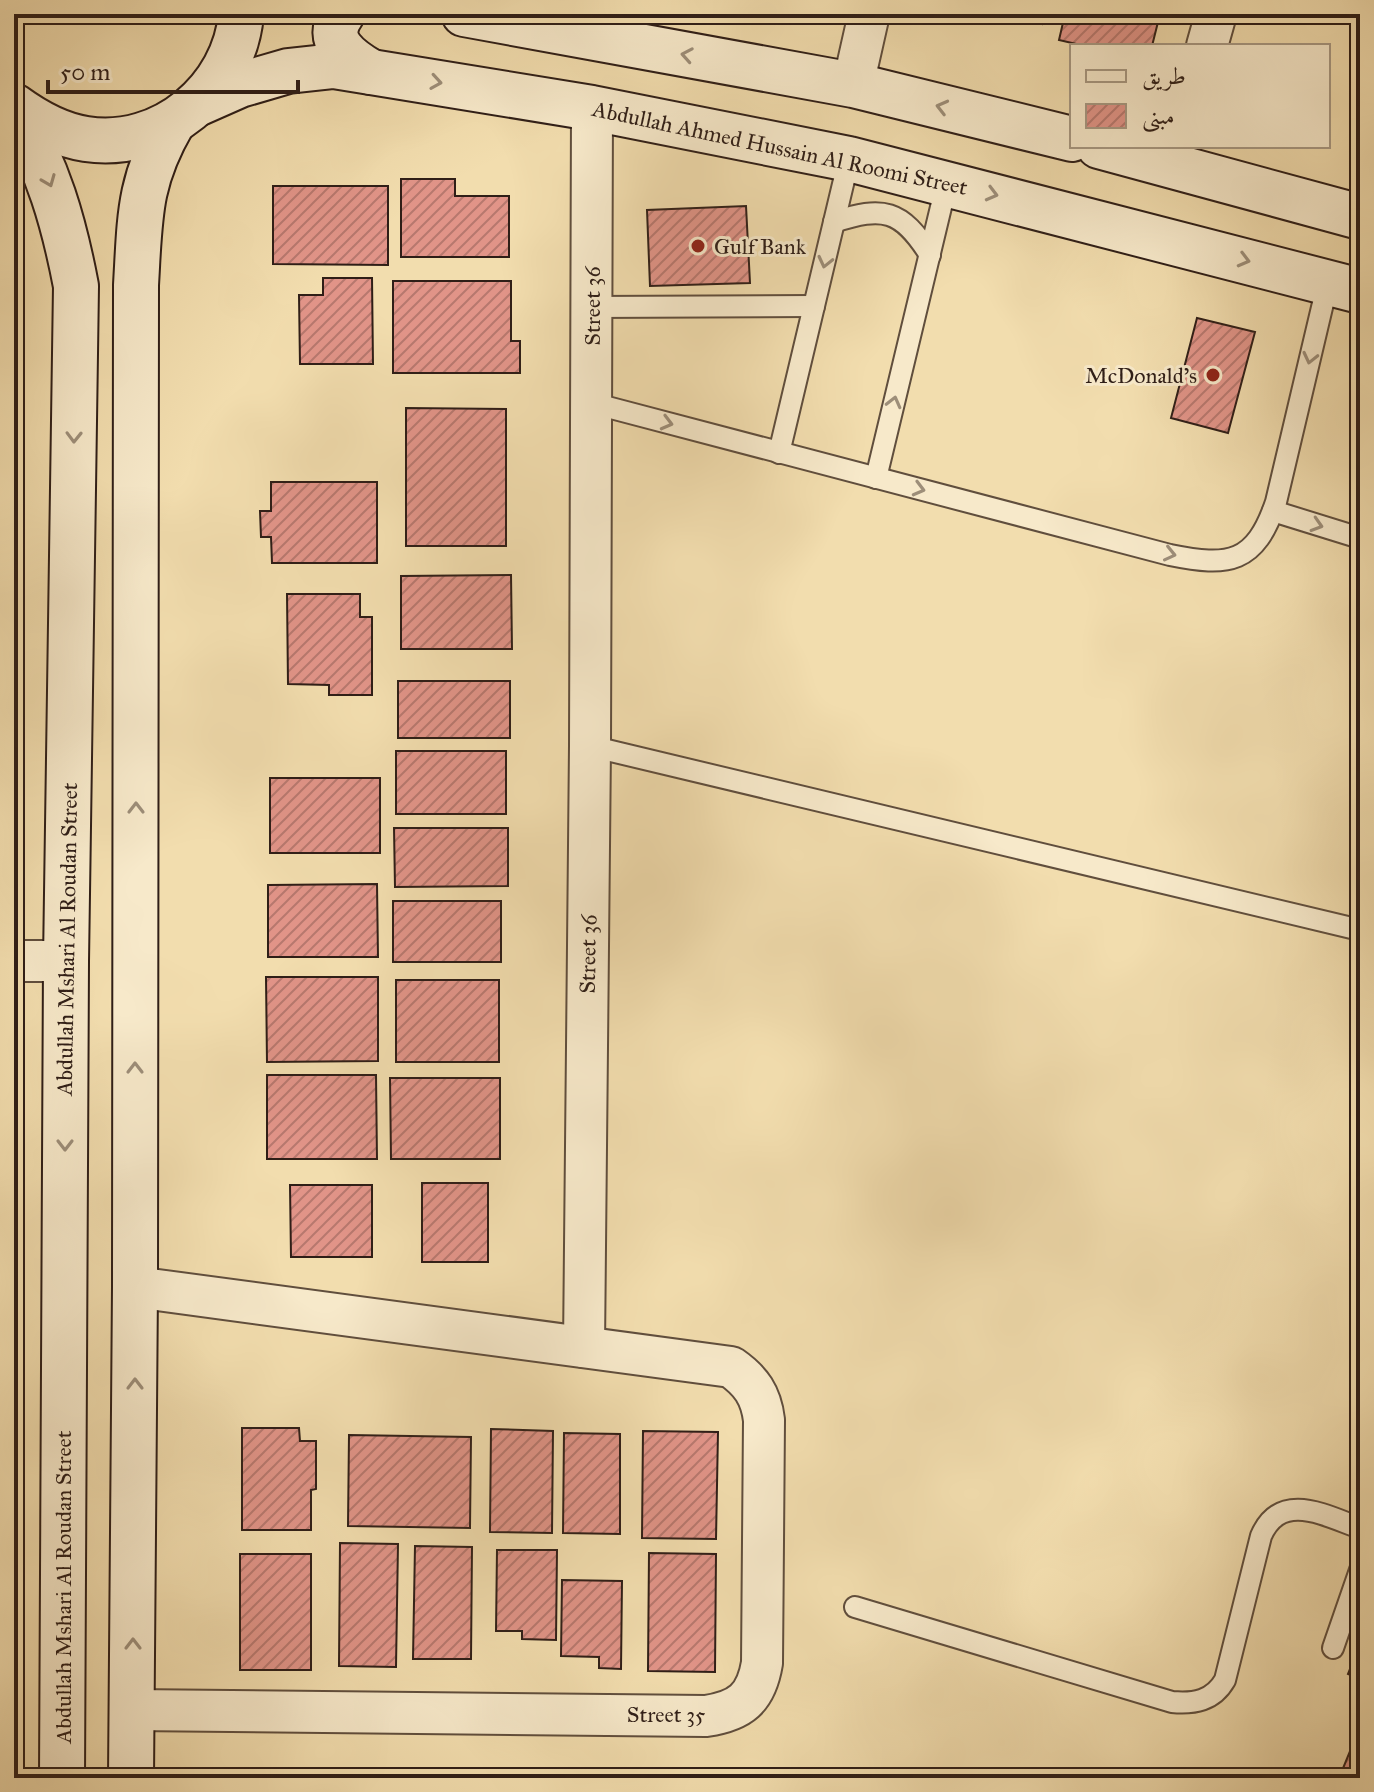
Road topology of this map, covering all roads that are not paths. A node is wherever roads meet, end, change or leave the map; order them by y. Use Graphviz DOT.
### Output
graph roads {
  1 [pos="241,14"];
  2 [pos="342,14"];
  3 [pos="869,14"];
  4 [pos="1216,14"];
  5 [pos="491,16"];
  6 [pos="1208,44"];
  7 [pos="371,72"];
  8 [pos="853,85"];
  9 [pos="14,108"];
  10 [pos="592,108"];
  11 [pos="185,113"];
  12 [pos="1070,139"];
  13 [pos="1116,148"];
  14 [pos="1176,155"];
  15 [pos="849,159"];
  16 [pos="947,182"];
  17 [pos="1360,217"];
  18 [pos="834,222"];
  19 [pos="930,255"];
  20 [pos="136,285"];
  21 [pos="76,286"];
  22 [pos="1344,287"];
  23 [pos="814,306"];
  24 [pos="592,307"];
  25 [pos="592,403"];
  26 [pos="779,453"];
  27 [pos="876,478"];
  28 [pos="1273,511"];
  29 [pos="1360,538"];
  30 [pos="71,660"];
  31 [pos="136,673"];
  32 [pos="590,746"];
  33 [pos="69,753"];
  34 [pos="136,764"];
  35 [pos="1360,930"];
  36 [pos="14,961"];
  37 [pos="66,961"];
  38 [pos="135,1287"];
  39 [pos="584,1347"];
  40 [pos="1360,1528"];
  41 [pos="1360,1570"];
  42 [pos="855,1607"];
  43 [pos="1333,1648"];
  44 [pos="132,1710"];
  45 [pos="62,1778"];
  46 [pos="131,1778"];
  1 -- 11 [label="street"];
  2 -- 7 [label="street"];
  3 -- 8 [label="street"];
  4 -- 6 [label="street"];
  8 -- 5 [label="street, one-way"];
  7 -- 10 [label="street, Abdullah Ahmed Hussain Al Roomi Street, one-way"];
  7 -- 11 [label="street, Abdullah Ahmed Hussain Al Roomi Street"];
  12 -- 8 [label="street, one-way"];
  9 -- 11 [label="street, Abdullah Ahmed Hussain Al Roomi Street"];
  9 -- 21 [label="street, Abdullah Mshari Al Roudan Street, one-way"];
  10 -- 15 [label="street, Abdullah Ahmed Hussain Al Roomi Street"];
  10 -- 24 [label="street, Street 36"];
  11 -- 20 [label="street"];
  13 -- 14 [label="street"];
  14 -- 17 [label="street"];
  15 -- 16 [label="street, Abdullah Ahmed Hussain Al Roomi Street"];
  15 -- 18 [label="lane"];
  16 -- 19 [label="lane"];
  16 -- 22 [label="street, Abdullah Ahmed Hussain Al Roomi Street, one-way"];
  18 -- 19 [label="lane"];
  18 -- 23 [label="lane, one-way"];
  27 -- 19 [label="lane, one-way"];
  20 -- 21 [label="street"];
  20 -- 31 [label="street"];
  21 -- 30 [label="street, Abdullah Mshari Al Roudan Street, one-way"];
  22 -- 28 [label="lane, one-way"];
  23 -- 24 [label="lane"];
  23 -- 26 [label="lane"];
  24 -- 25 [label="street, Street 36"];
  25 -- 26 [label="lane, one-way"];
  25 -- 32 [label="street, Street 36"];
  26 -- 27 [label="lane"];
  27 -- 28 [label="lane, one-way"];
  28 -- 29 [label="lane, one-way"];
  30 -- 31 [label="street"];
  30 -- 33 [label="street, Abdullah Mshari Al Roudan Street"];
  31 -- 34 [label="street"];
  32 -- 35 [label="lane"];
  32 -- 39 [label="street, Street 36"];
  33 -- 34 [label="street"];
  33 -- 37 [label="street, Abdullah Mshari Al Roudan Street"];
  38 -- 34 [label="street, one-way"];
  36 -- 37 [label="street"];
  37 -- 45 [label="street, Abdullah Mshari Al Roudan Street, one-way"];
  38 -- 39 [label="street"];
  44 -- 38 [label="street, one-way"];
  39 -- 44 [label="street, Street 35"];
  40 -- 42 [label="lane"];
  41 -- 43 [label="lane"];
  44 -- 46 [label="street"];
}
